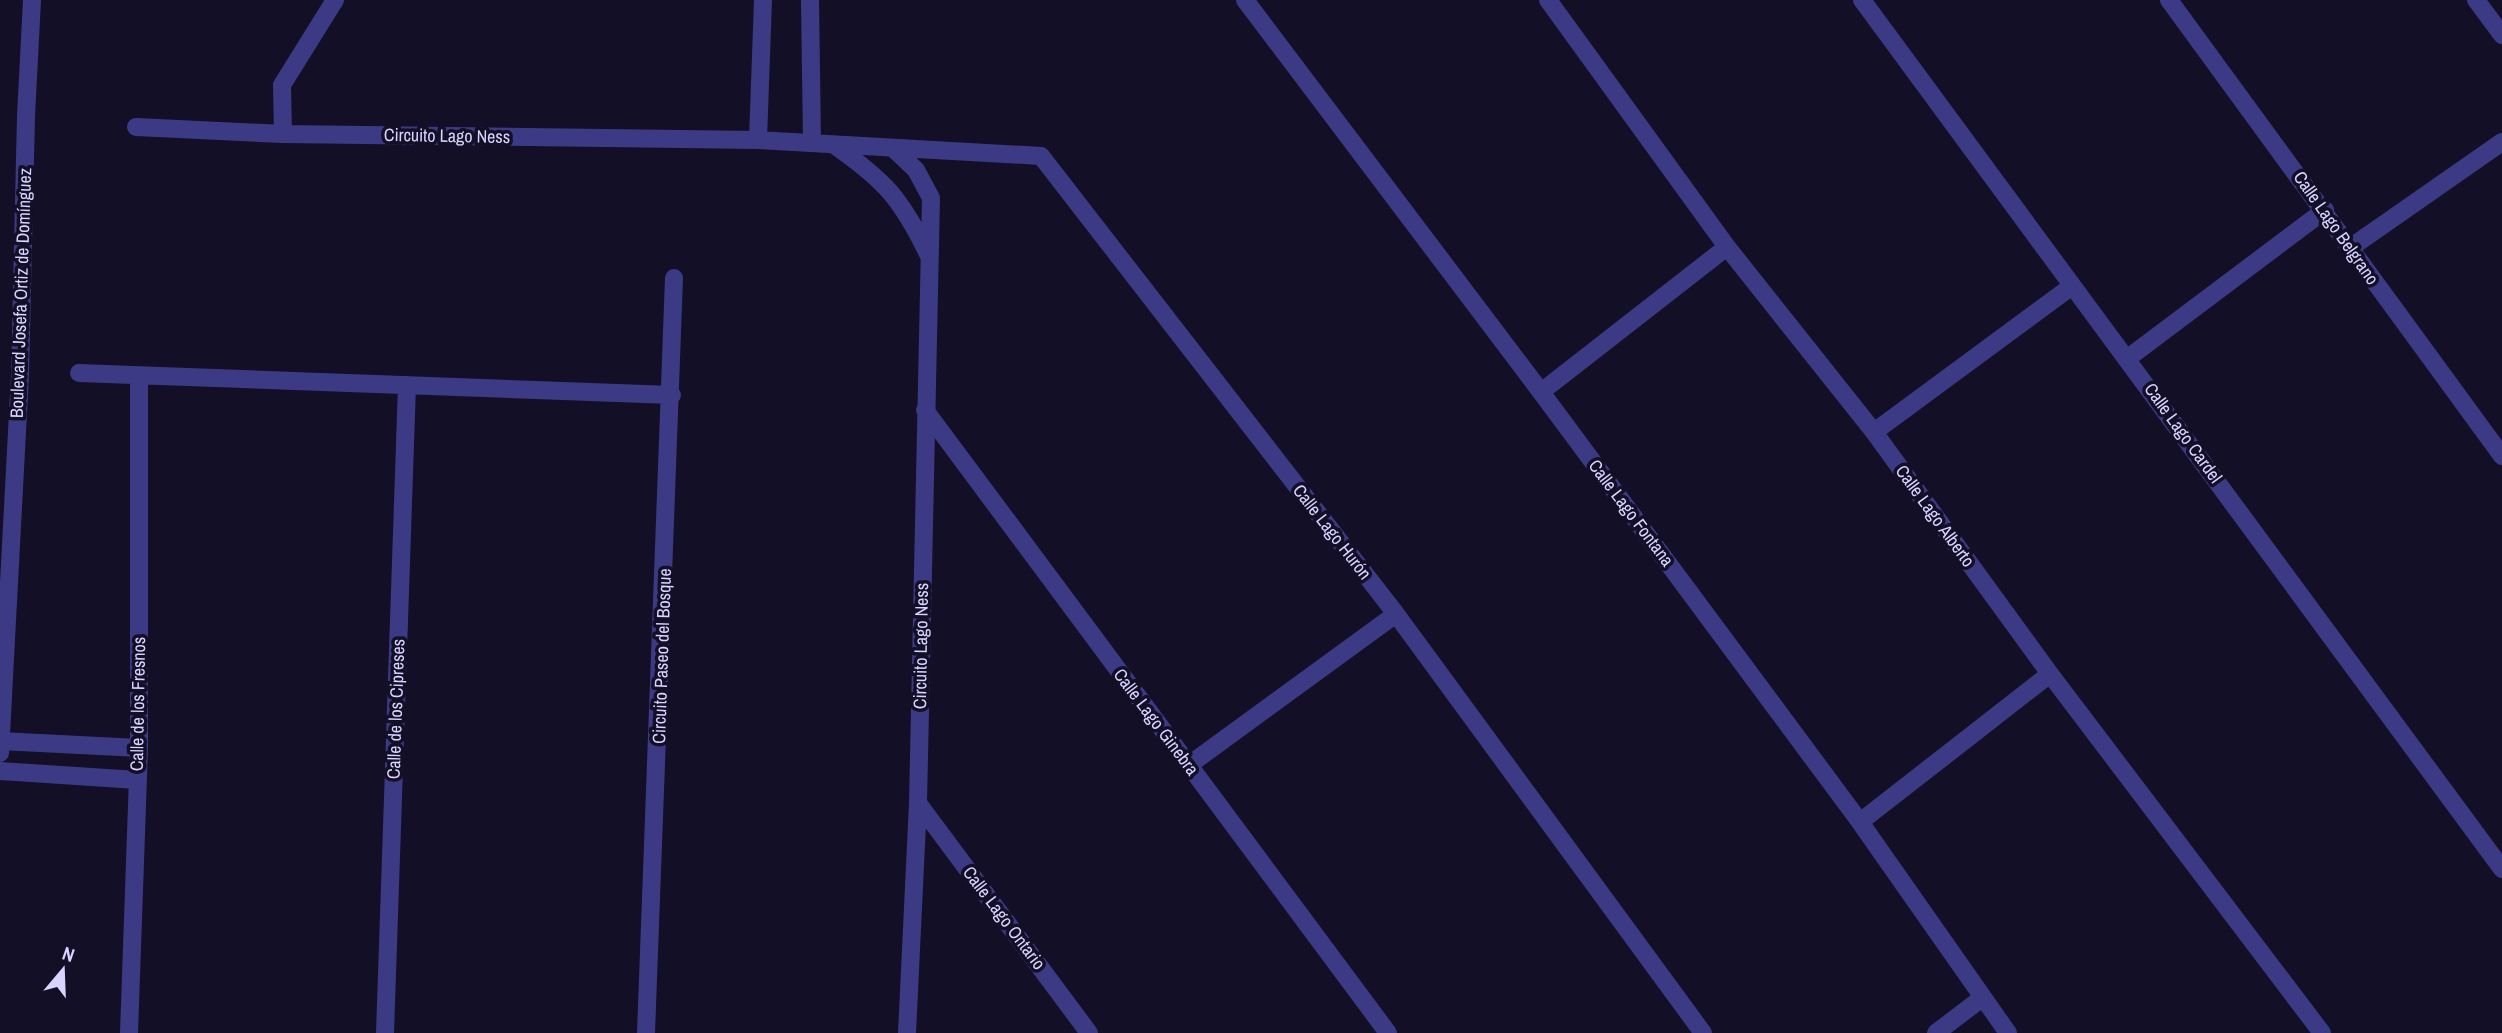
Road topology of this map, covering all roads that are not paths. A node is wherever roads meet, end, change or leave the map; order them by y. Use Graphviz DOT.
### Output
graph roads {
  1 [pos="33,0"];
  2 [pos="335,0"];
  3 [pos="763,0"];
  4 [pos="810,0"];
  5 [pos="1245,0"];
  6 [pos="1548,0"];
  7 [pos="1862,0"];
  8 [pos="2169,0"];
  9 [pos="2476,0"];
  10 [pos="2502,35"];
  11 [pos="136,127"];
  12 [pos="283,134"];
  13 [pos="758,140"];
  14 [pos="813,142"];
  15 [pos="2502,142"];
  16 [pos="834,145"];
  17 [pos="893,148"];
  18 [pos="2325,210"];
  19 [pos="1727,247"];
  20 [pos="2350,248"];
  21 [pos="932,260"];
  22 [pos="674,278"];
  23 [pos="2072,286"];
  24 [pos="2128,358"];
  25 [pos="79,373"];
  26 [pos="139,376"];
  27 [pos="407,385"];
  28 [pos="1542,392"];
  29 [pos="672,395"];
  30 [pos="925,410"];
  31 [pos="1874,432"];
  32 [pos="2502,456"];
  33 [pos="1396,614"];
  34 [pos="2050,674"];
  35 [pos="0,741"];
  36 [pos="139,748"];
  37 [pos="0,753"];
  38 [pos="1189,765"];
  39 [pos="0,771"];
  40 [pos="137,780"];
  41 [pos="918,803"];
  42 [pos="1860,822"];
  43 [pos="2502,869"];
  44 [pos="1982,998"];
  45 [pos="130,1033"];
  46 [pos="385,1033"];
  47 [pos="646,1033"];
  48 [pos="907,1033"];
  49 [pos="1089,1033"];
  50 [pos="1388,1033"];
  51 [pos="1703,1033"];
  52 [pos="1936,1033"];
  53 [pos="2008,1033"];
  54 [pos="2322,1033"];
  1 -- 35 [label="street, Boulevard Josefa Ortiz de Domínguez"];
  2 -- 12 [label="street"];
  3 -- 13 [label="street"];
  4 -- 14 [label="street"];
  5 -- 28 [label="street, Calle Lago Fontana"];
  6 -- 19 [label="street, Calle Lago Alberto"];
  7 -- 23 [label="street, Calle Lago Cardel"];
  8 -- 18 [label="street, Calle Lago Belgrano"];
  9 -- 10 [label="street"];
  11 -- 12 [label="street, Circuito Lago Ness"];
  12 -- 13 [label="street, Circuito Lago Ness"];
  13 -- 14 [label="street, Circuito Lago Ness"];
  14 -- 16 [label="street, Circuito Lago Ness"];
  15 -- 20 [label="street"];
  16 -- 17 [label="street, Calle Lago Hurón"];
  16 -- 21 [label="street, Circuito Lago Ness"];
  17 -- 21 [label="street, Circuito Lago Ness"];
  17 -- 33 [label="street, Calle Lago Hurón"];
  18 -- 20 [label="street, Calle Lago Belgrano"];
  18 -- 24 [label="street"];
  19 -- 28 [label="street"];
  19 -- 31 [label="street, Calle Lago Alberto"];
  20 -- 32 [label="street, Calle Lago Belgrano"];
  21 -- 30 [label="street, Circuito Lago Ness"];
  22 -- 29 [label="street, Circuito Paseo del Bosque"];
  23 -- 24 [label="street, Calle Lago Cardel"];
  23 -- 31 [label="street"];
  24 -- 43 [label="street, Calle Lago Cardel"];
  25 -- 26 [label="street"];
  26 -- 27 [label="street"];
  26 -- 36 [label="street, Calle de los Fresnos"];
  27 -- 29 [label="street"];
  27 -- 46 [label="street, Calle de los Cipreses"];
  28 -- 42 [label="street, Calle Lago Fontana"];
  29 -- 47 [label="street, Circuito Paseo del Bosque"];
  30 -- 38 [label="street, Calle Lago Ginebra"];
  30 -- 41 [label="street, Circuito Lago Ness"];
  31 -- 34 [label="street, Calle Lago Alberto"];
  33 -- 38 [label="street"];
  33 -- 51 [label="street, Calle Lago Hurón"];
  34 -- 42 [label="street"];
  34 -- 54 [label="street, Calle Lago Alberto"];
  35 -- 36 [label="street"];
  35 -- 37 [label="street, Boulevard Josefa Ortiz de Domínguez"];
  36 -- 40 [label="street, Calle de los Fresnos"];
  38 -- 50 [label="street, Calle Lago Ginebra"];
  39 -- 40 [label="street"];
  40 -- 45 [label="street, Calle de los Fresnos"];
  41 -- 48 [label="street, Circuito Lago Ness"];
  41 -- 49 [label="street, Calle Lago Ontario"];
  42 -- 44 [label="street, Calle Lago Fontana"];
  44 -- 52 [label="street"];
  44 -- 53 [label="street, Calle Lago Fontana"];
}
